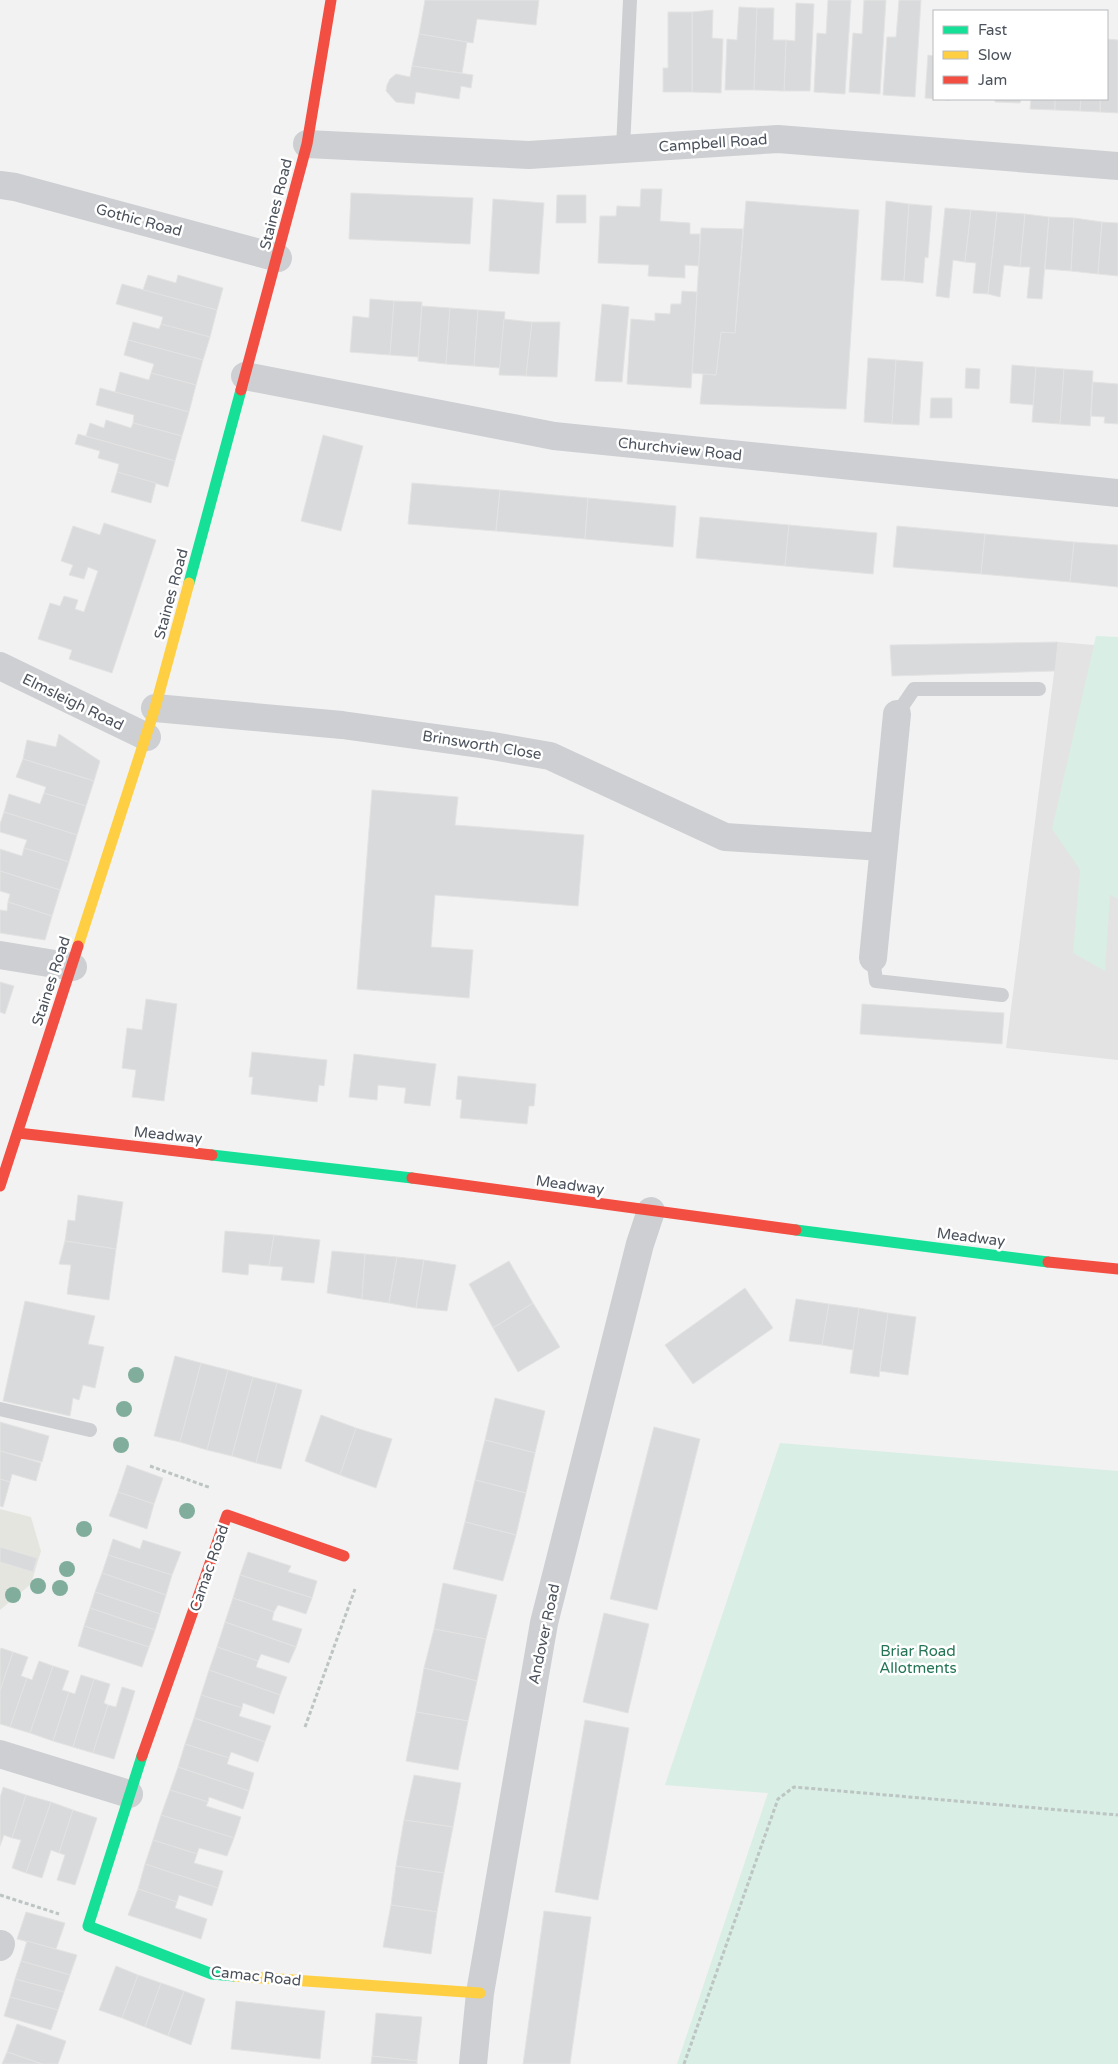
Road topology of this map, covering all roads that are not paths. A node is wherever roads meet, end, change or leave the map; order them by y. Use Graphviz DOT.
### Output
graph roads {
  1 [pos="331,0"];
  2 [pos="630,0"];
  3 [pos="307,144"];
  4 [pos="623,148"];
  5 [pos="1118,166"];
  6 [pos="0,185"];
  7 [pos="278,258"];
  8 [pos="245,376"];
  9 [pos="1118,493"];
  10 [pos="0,666"];
  11 [pos="1040,689"];
  12 [pos="155,708"];
  13 [pos="897,714"];
  14 [pos="147,738"];
  15 [pos="882,848"];
  16 [pos="0,955"];
  17 [pos="873,958"];
  18 [pos="73,967"];
  19 [pos="1002,995"];
  20 [pos="18,1133"];
  21 [pos="0,1186"];
  22 [pos="651,1211"];
  23 [pos="1118,1269"];
  24 [pos="0,1409"];
  25 [pos="90,1430"];
  26 [pos="344,1556"];
  27 [pos="0,1754"];
  28 [pos="129,1794"];
  29 [pos="480,1993"];
  30 [pos="473,2064"];
  1 -- 3 [label="street, Staines Road"];
  2 -- 4 [label="lane"];
  3 -- 4 [label="street, Campbell Road"];
  3 -- 7 [label="street, Staines Road"];
  4 -- 5 [label="street, Campbell Road"];
  6 -- 7 [label="street, Gothic Road"];
  7 -- 8 [label="street, Staines Road"];
  8 -- 9 [label="street, Churchview Road"];
  8 -- 12 [label="street, Staines Road"];
  10 -- 14 [label="street, Elmsleigh Road"];
  11 -- 13 [label="lane"];
  12 -- 14 [label="street, Staines Road"];
  12 -- 15 [label="street, Brinsworth Close"];
  13 -- 15 [label="street"];
  14 -- 18 [label="street, Staines Road"];
  15 -- 17 [label="street"];
  16 -- 18 [label="street"];
  17 -- 19 [label="lane"];
  18 -- 20 [label="street, Staines Road"];
  20 -- 21 [label="street, Staines Road"];
  20 -- 22 [label="street, Meadway"];
  22 -- 23 [label="street, Meadway"];
  22 -- 29 [label="street, Andover Road"];
  24 -- 25 [label="lane"];
  26 -- 28 [label="street, Camac Road"];
  27 -- 28 [label="street"];
  28 -- 29 [label="street, Camac Road"];
  29 -- 30 [label="street, Andover Road"];
}
